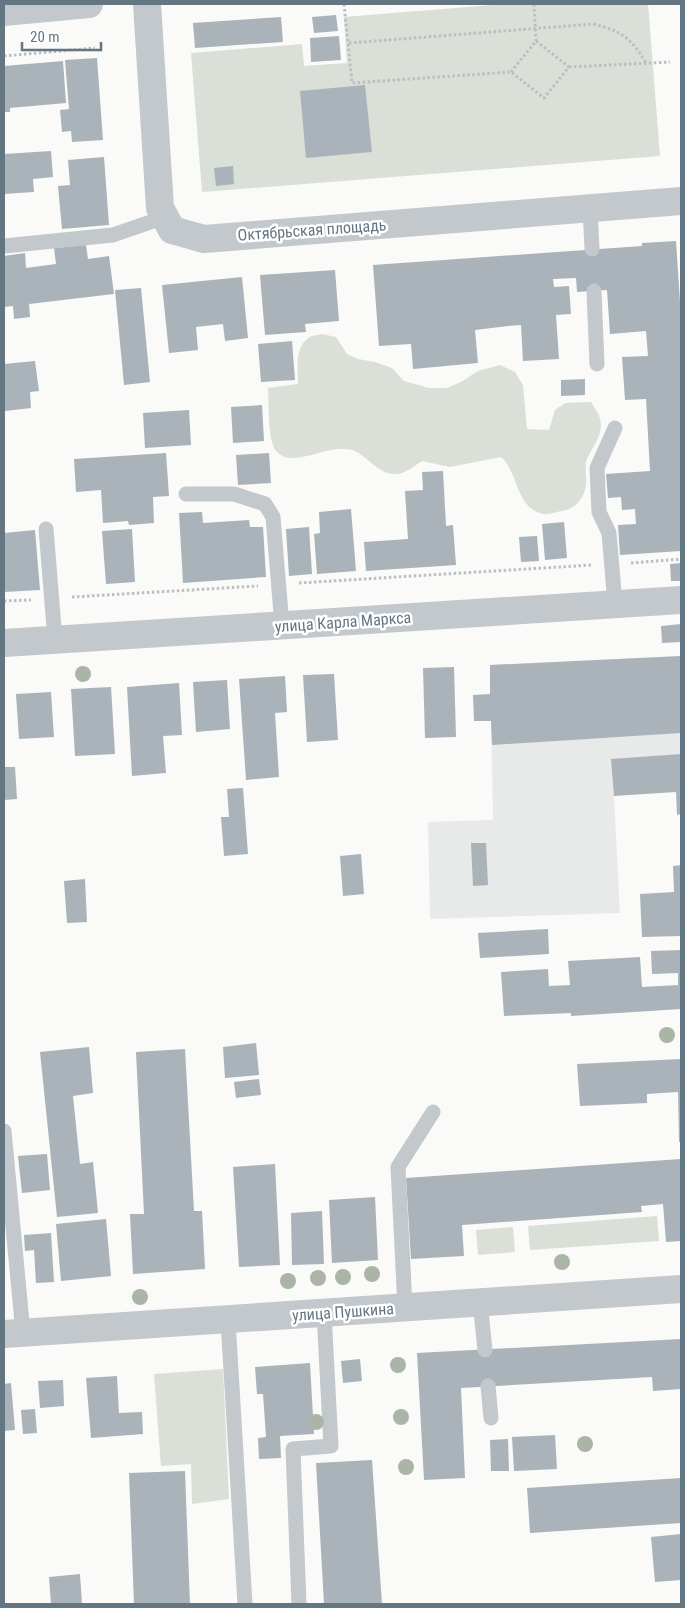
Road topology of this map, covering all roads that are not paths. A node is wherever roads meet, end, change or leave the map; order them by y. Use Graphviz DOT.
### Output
graph roads {
  1 [pos="89,4"];
  2 [pos="147,4"];
  3 [pos="4,12"];
  4 [pos="681,201"];
  5 [pos="590,208"];
  6 [pos="165,217"];
  7 [pos="4,246"];
  8 [pos="592,250"];
  9 [pos="594,291"];
  10 [pos="598,364"];
  11 [pos="615,428"];
  12 [pos="186,494"];
  13 [pos="46,529"];
  14 [pos="681,600"];
  15 [pos="615,604"];
  16 [pos="282,626"];
  17 [pos="55,640"];
  18 [pos="4,643"];
  19 [pos="432,1112"];
  20 [pos="4,1131"];
  21 [pos="681,1289"];
  22 [pos="480,1302"];
  23 [pos="405,1307"];
  24 [pos="324,1313"];
  25 [pos="228,1320"];
  26 [pos="13,1334"];
  27 [pos="485,1350"];
  28 [pos="488,1386"];
  29 [pos="491,1418"];
  30 [pos="245,1604"];
  31 [pos="299,1604"];
  1 -- 3 [label="street"];
  2 -- 6 [label="street"];
  4 -- 5 [label="street, Октябрьская площадь"];
  5 -- 6 [label="street, Октябрьская площадь"];
  5 -- 8 [label="lane"];
  6 -- 7 [label="lane"];
  9 -- 10 [label="lane"];
  11 -- 15 [label="lane"];
  12 -- 16 [label="lane"];
  13 -- 17 [label="lane"];
  14 -- 15 [label="street, улица Карла Маркса"];
  15 -- 16 [label="street, улица Карла Маркса"];
  16 -- 17 [label="street, улица Карла Маркса"];
  17 -- 18 [label="street, улица Карла Маркса"];
  19 -- 23 [label="lane"];
  20 -- 26 [label="lane"];
  21 -- 22 [label="street, улица Пушкина"];
  22 -- 23 [label="street, улица Пушкина"];
  22 -- 27 [label="lane"];
  23 -- 24 [label="street, улица Пушкина"];
  24 -- 25 [label="street, улица Пушкина"];
  24 -- 31 [label="lane"];
  25 -- 26 [label="street, улица Пушкина"];
  25 -- 30 [label="lane"];
  28 -- 29 [label="lane"];
}
